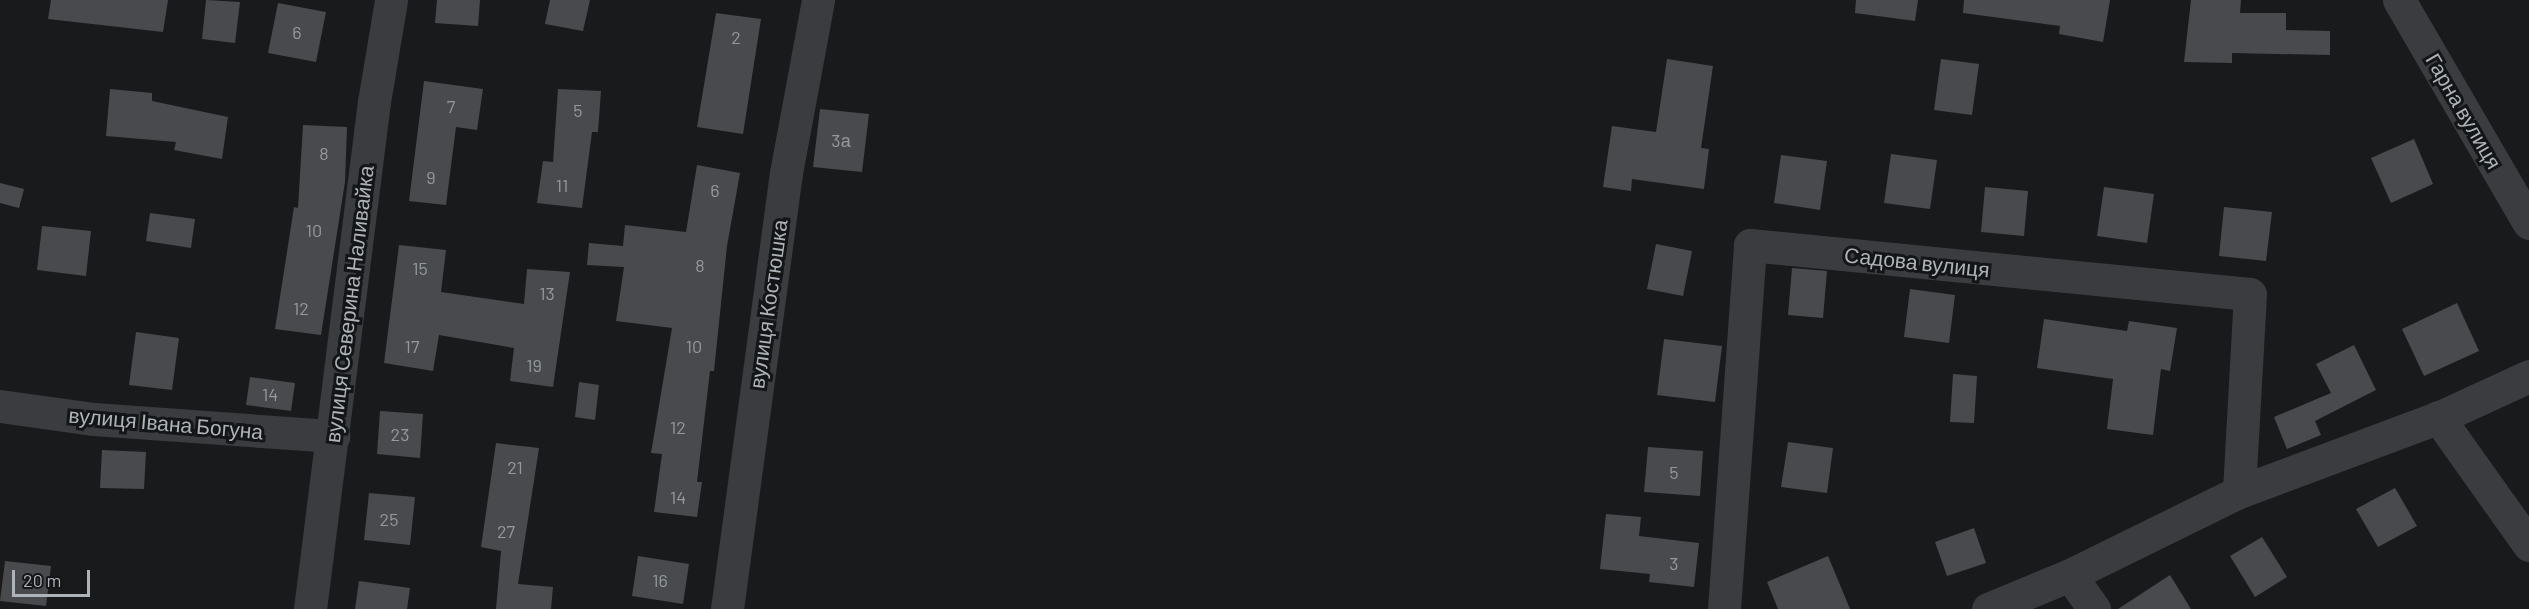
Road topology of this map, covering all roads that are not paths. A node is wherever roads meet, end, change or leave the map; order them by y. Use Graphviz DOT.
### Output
graph roads {
  1 [pos="392,0"];
  2 [pos="818,0"];
  3 [pos="2399,0"];
  4 [pos="2529,223"];
  5 [pos="2529,376"];
  6 [pos="0,406"];
  7 [pos="2438,417"];
  8 [pos="333,436"];
  9 [pos="2239,492"];
  10 [pos="2529,545"];
  11 [pos="2070,575"];
  12 [pos="310,609"];
  13 [pos="727,609"];
  14 [pos="1724,609"];
  15 [pos="1988,609"];
  16 [pos="2094,609"];
  1 -- 8 [label="street, вулиця Северина Наливайка"];
  2 -- 13 [label="street, вулиця Костюшка"];
  3 -- 4 [label="street, Гарна вулиця"];
  5 -- 7 [label="street"];
  6 -- 8 [label="street, вулиця Івана Богуна"];
  7 -- 9 [label="street"];
  7 -- 10 [label="street"];
  8 -- 12 [label="street, вулиця Северина Наливайка"];
  9 -- 11 [label="street"];
  9 -- 14 [label="street, Садова вулиця"];
  11 -- 15 [label="street"];
  11 -- 16 [label="street"];
}
